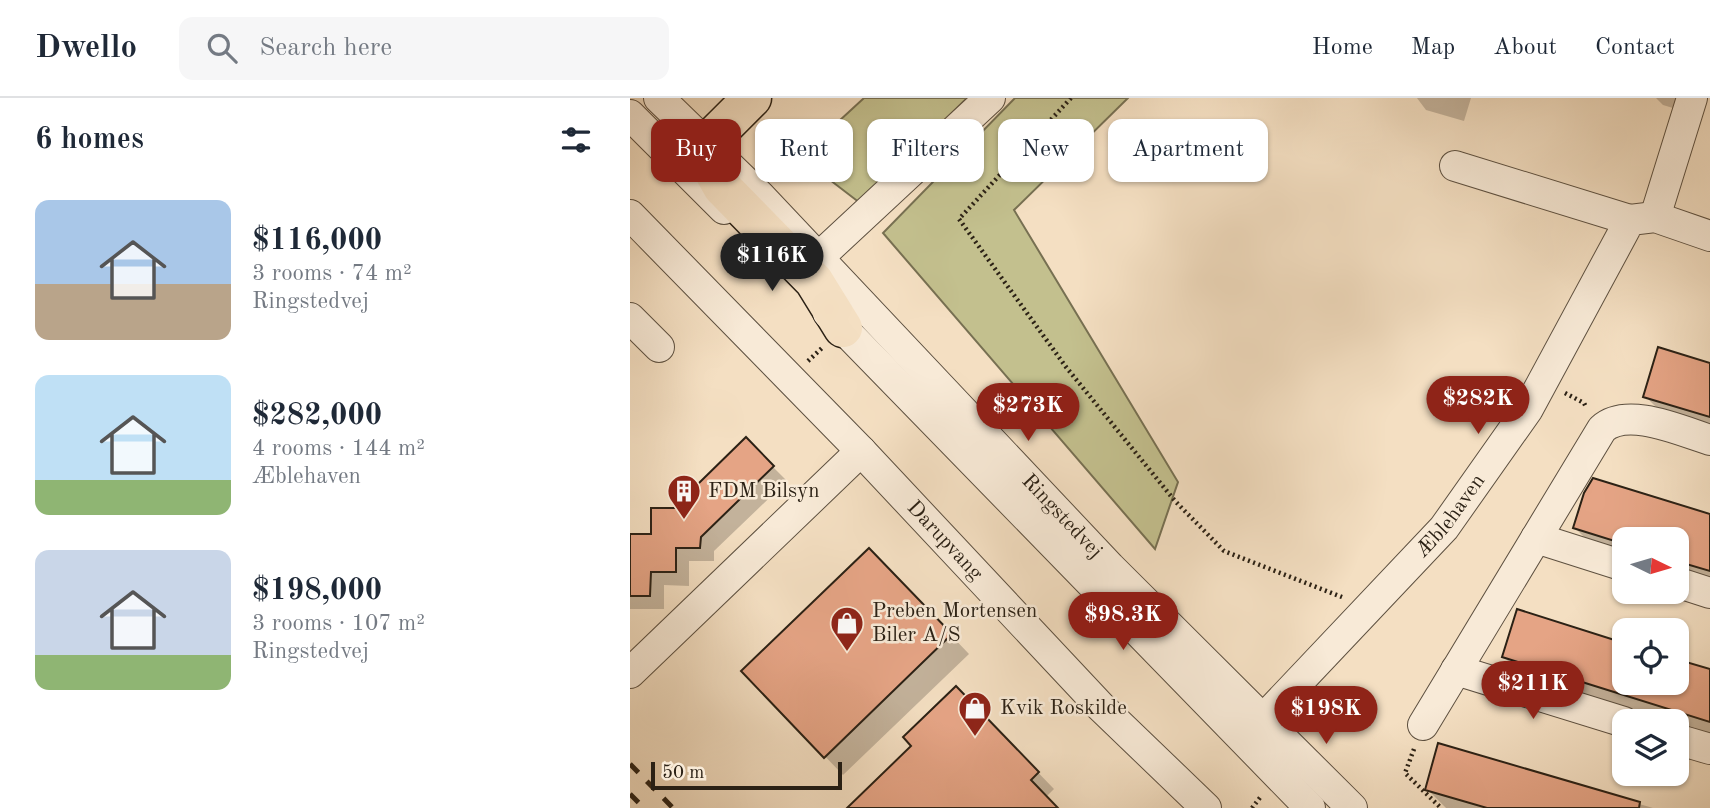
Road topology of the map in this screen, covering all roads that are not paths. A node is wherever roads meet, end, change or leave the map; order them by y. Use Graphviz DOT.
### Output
graph roads {
  1 [pos="659,98"];
  2 [pos="752,98"];
  3 [pos="990,98"];
  4 [pos="1692,98"];
  5 [pos="630,115"];
  6 [pos="681,119"];
  7 [pos="731,119"];
  8 [pos="1455,166"];
  9 [pos="741,178"];
  10 [pos="719,182"];
  11 [pos="630,215"];
  12 [pos="1643,219"];
  13 [pos="1710,236"];
  14 [pos="818,258"];
  15 [pos="630,318"];
  16 [pos="843,328"];
  17 [pos="659,347"];
  18 [pos="1710,440"];
  19 [pos="861,451"];
  20 [pos="1536,538"];
  21 [pos="1612,562"];
  22 [pos="1689,586"];
  23 [pos="1710,593"];
  24 [pos="1456,670"];
  25 [pos="630,673"];
  26 [pos="1612,718"];
  27 [pos="1423,725"];
  28 [pos="1254,730"];
  29 [pos="1689,743"];
  30 [pos="1710,749"];
  31 [pos="1206,808"];
  32 [pos="1310,808"];
  33 [pos="1352,808"];
  1 -- 6 [label="street, Ringstedvej"];
  2 -- 7 [label="highway"];
  3 -- 14 [label="street"];
  4 -- 12 [label="street, Æblehaven"];
  5 -- 16 [label="street, Ringstedvej"];
  8 -- 12 [label="street"];
  9 -- 14 [label="street, Ringstedvej"];
  10 -- 16 [label="highway"];
  11 -- 19 [label="street, Darupvang"];
  12 -- 13 [label="street"];
  12 -- 28 [label="street, Æblehaven"];
  14 -- 28 [label="street, Ringstedvej"];
  15 -- 17 [label="street"];
  16 -- 28 [label="street, Ringstedvej"];
  18 -- 20 [label="street"];
  19 -- 25 [label="street"];
  19 -- 31 [label="street, Darupvang"];
  20 -- 21 [label="street"];
  20 -- 24 [label="street"];
  22 -- 23 [label="street"];
  24 -- 26 [label="street"];
  24 -- 27 [label="street"];
  28 -- 32 [label="street, Ringstedvej"];
  28 -- 33 [label="street, Ringstedvej"];
  29 -- 30 [label="street"];
}
